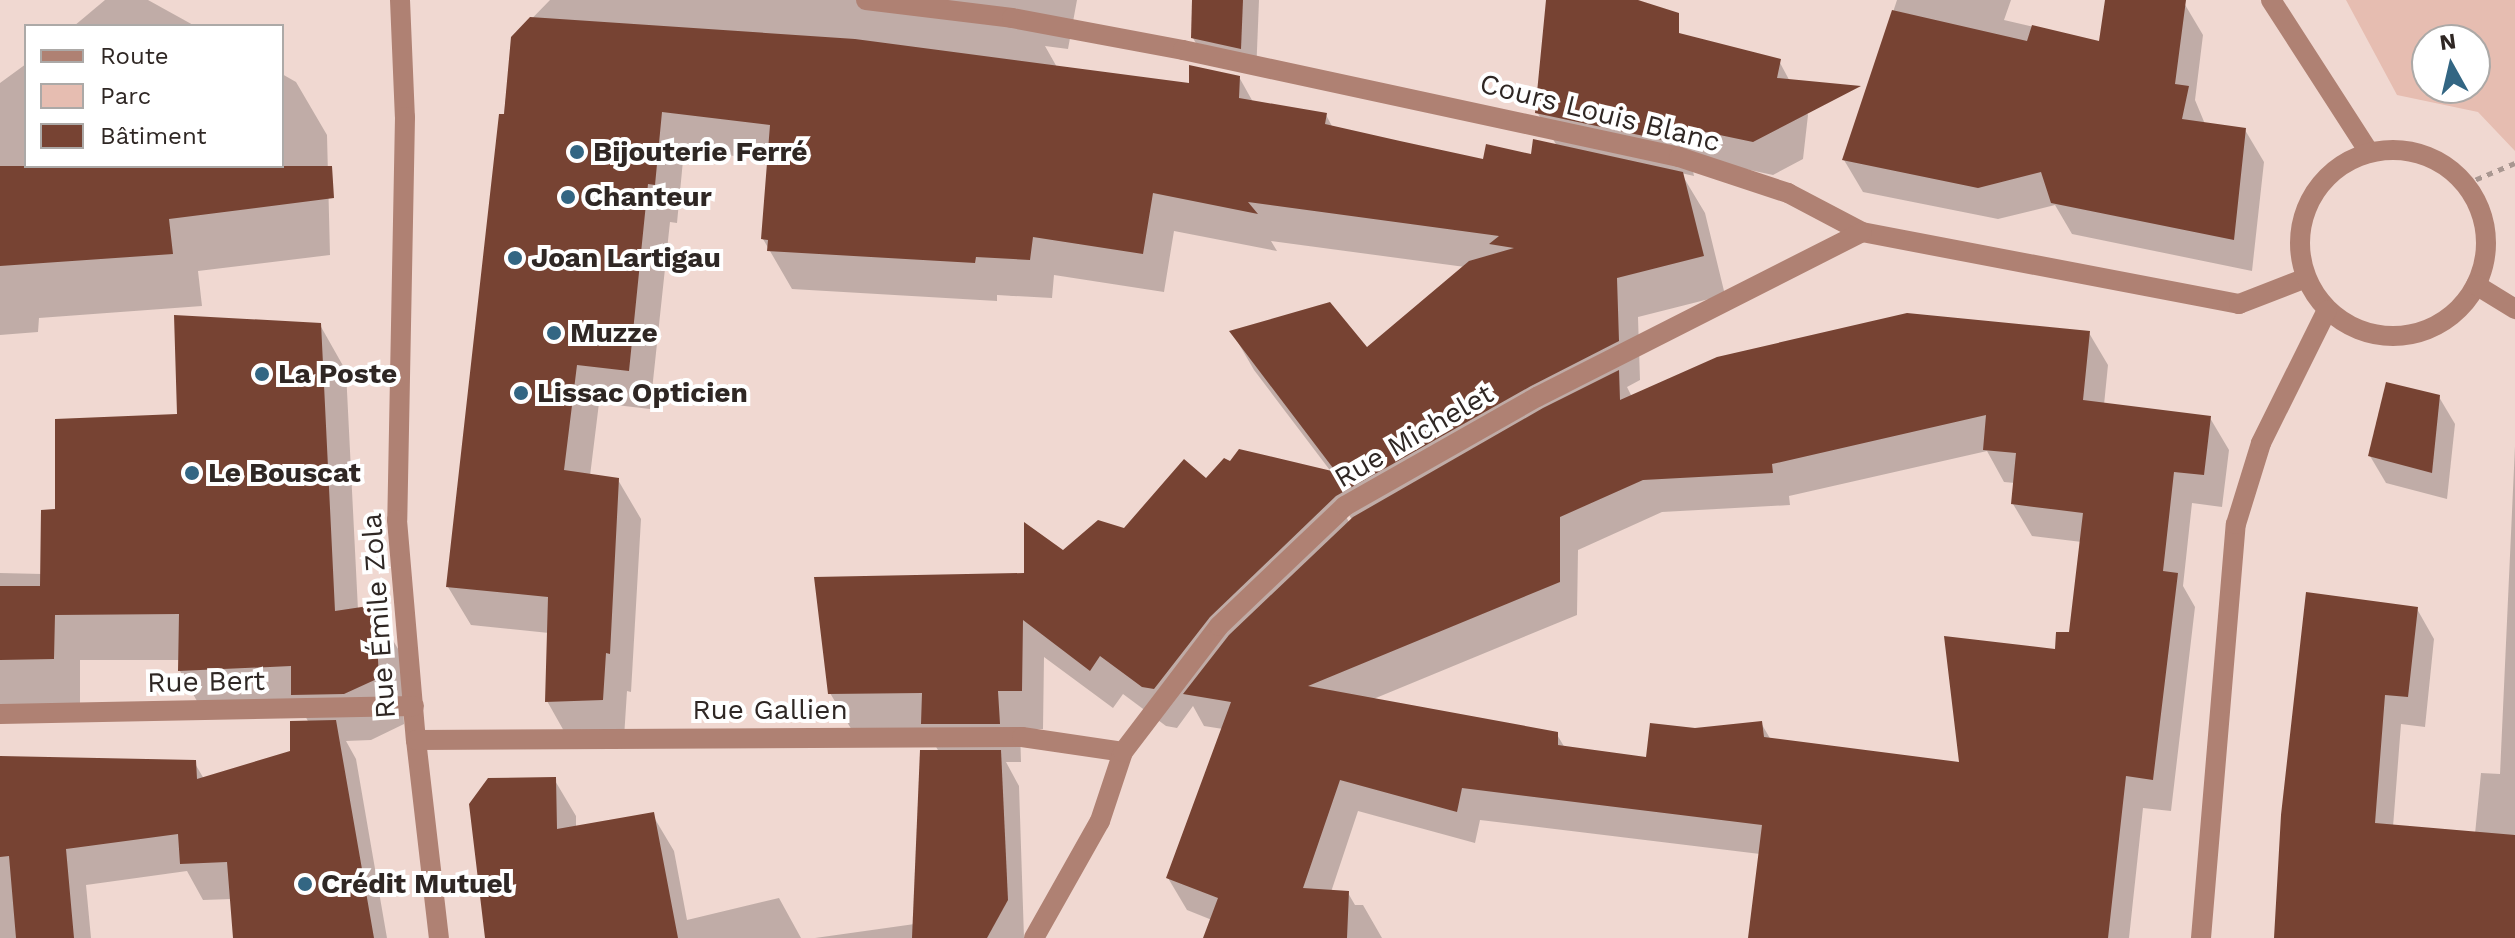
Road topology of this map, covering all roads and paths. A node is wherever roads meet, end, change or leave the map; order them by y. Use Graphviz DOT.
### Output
graph roads {
  1 [pos="400,0"];
  2 [pos="866,0"];
  3 [pos="2271,0"];
  4 [pos="2369,152"];
  5 [pos="2515,163"];
  6 [pos="2465,184"];
  7 [pos="1862,232"];
  8 [pos="2306,278"];
  9 [pos="2476,285"];
  10 [pos="2515,309"];
  11 [pos="2327,310"];
  12 [pos="414,706"];
  13 [pos="0,714"];
  14 [pos="416,740"];
  15 [pos="1123,752"];
  16 [pos="439,938"];
  17 [pos="1034,938"];
  18 [pos="2201,938"];
  1 -- 12 [label="street, Rue Émile Zola"];
  2 -- 7 [label="street, Cours Louis Blanc"];
  3 -- 4 [label="street"];
  4 -- 6 [label="street"];
  4 -- 8 [label="street"];
  5 -- 6 [label="path"];
  6 -- 9 [label="street"];
  7 -- 8 [label="street, Cours Louis Blanc"];
  7 -- 15 [label="street, Rue Michelet"];
  8 -- 11 [label="street"];
  9 -- 10 [label="street"];
  9 -- 11 [label="street"];
  11 -- 18 [label="street"];
  12 -- 13 [label="street, Rue Bert"];
  12 -- 14 [label="street, Rue Émile Zola"];
  14 -- 15 [label="street, Rue Gallien"];
  14 -- 16 [label="street, Rue Émile Zola"];
  15 -- 17 [label="street, Rue Michelet"];
}
